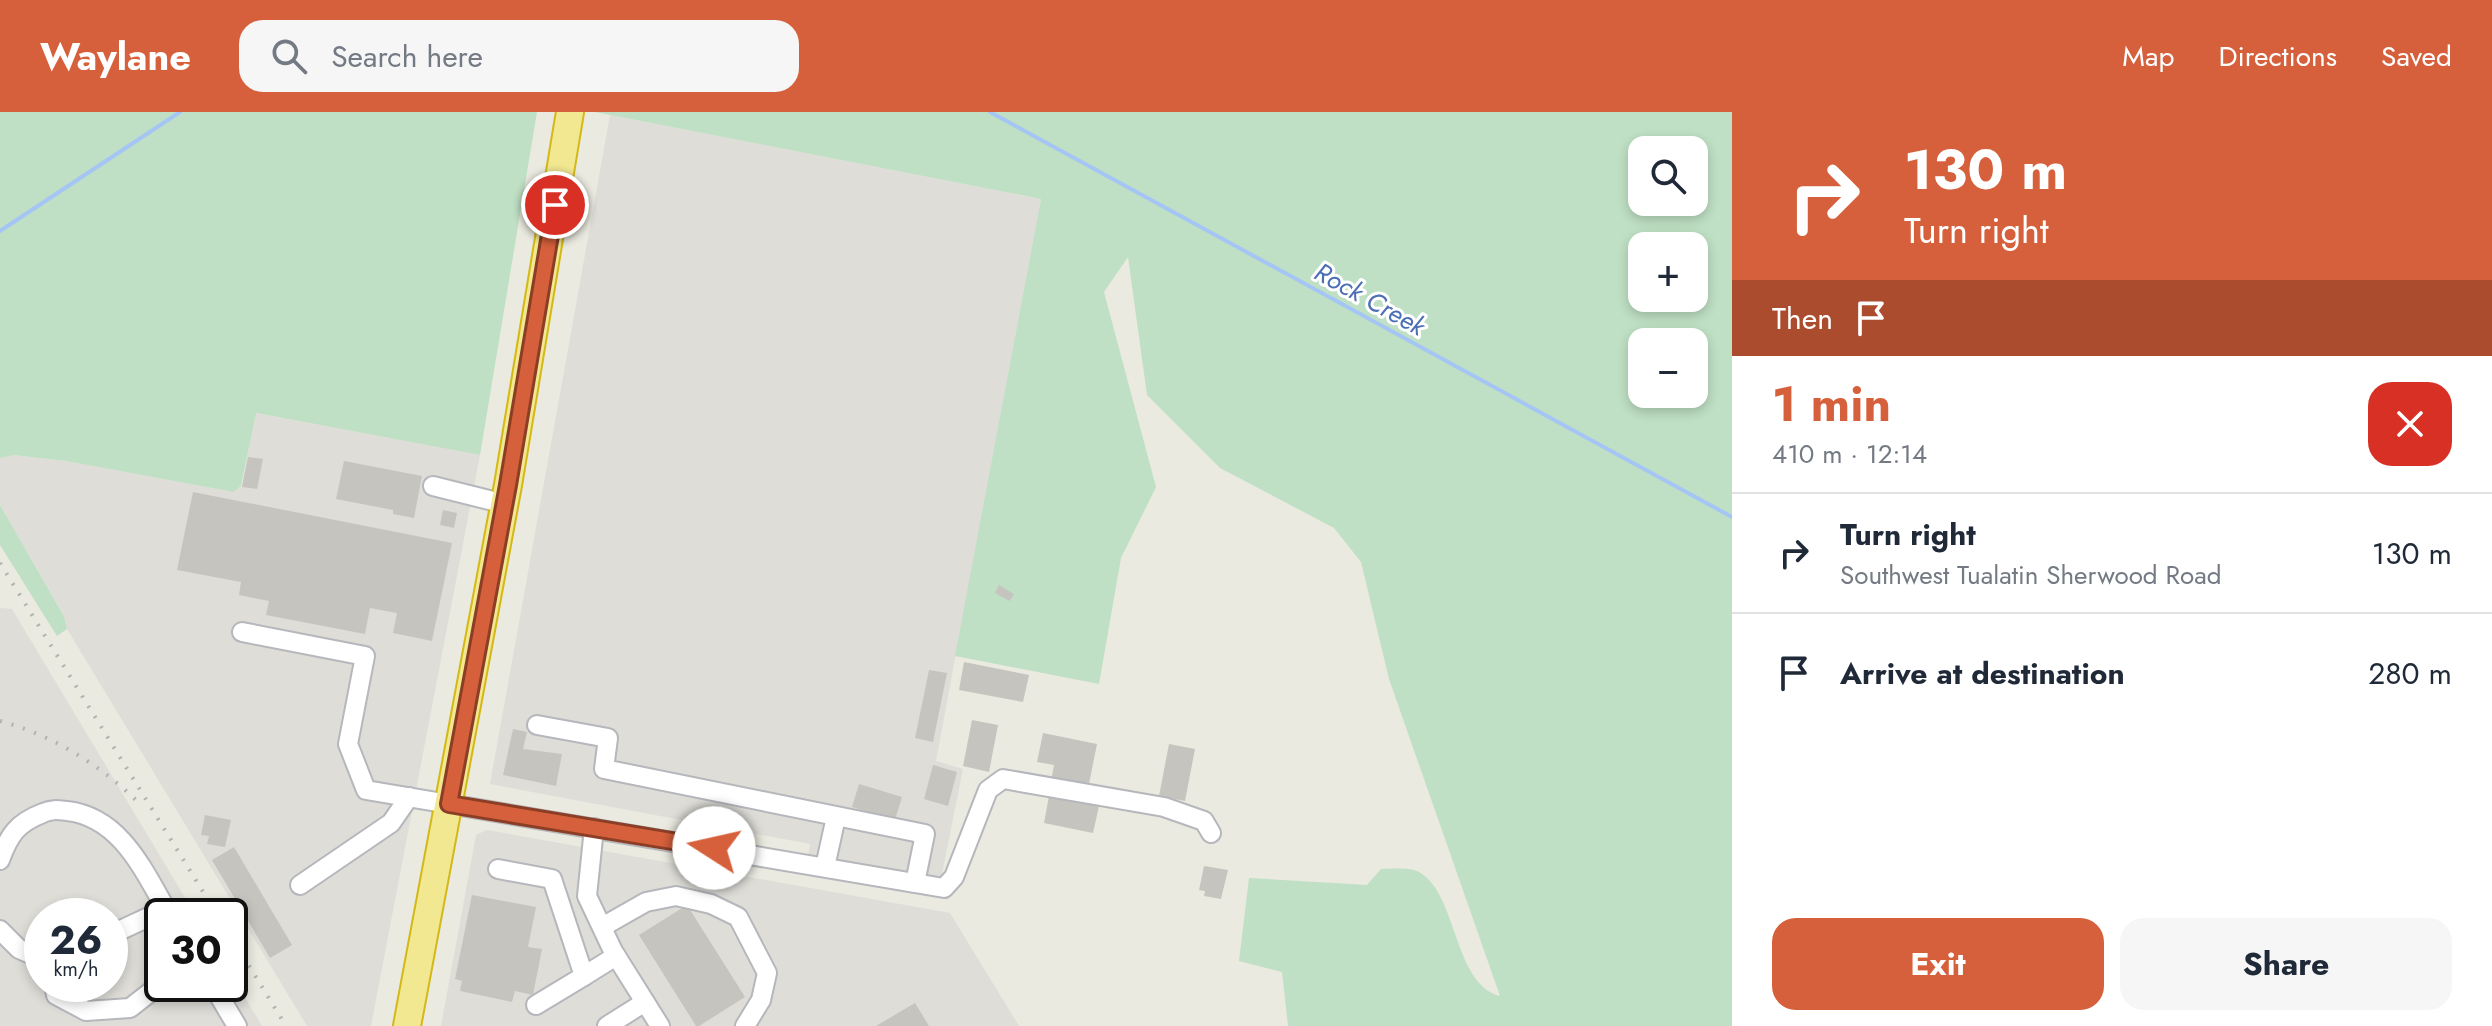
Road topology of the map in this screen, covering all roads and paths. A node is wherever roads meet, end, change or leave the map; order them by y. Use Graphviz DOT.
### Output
graph roads {
  1 [pos="570,112"];
  2 [pos="433,486"];
  3 [pos="505,504"];
  4 [pos="242,632"];
  5 [pos="537,725"];
  6 [pos="409,797"];
  7 [pos="449,804"];
  8 [pos="836,817"];
  9 [pos="594,828"];
  10 [pos="1211,833"];
  11 [pos="0,860"];
  12 [pos="825,867"];
  13 [pos="498,869"];
  14 [pos="915,883"];
  15 [pos="300,885"];
  16 [pos="159,898"];
  17 [pos="602,927"];
  18 [pos="0,930"];
  19 [pos="24,951"];
  20 [pos="616,956"];
  21 [pos="584,976"];
  22 [pos="144,997"];
  23 [pos="69,1002"];
  24 [pos="223,1002"];
  25 [pos="645,1002"];
  26 [pos="536,1005"];
  27 [pos="237,1026"];
  28 [pos="407,1026"];
  29 [pos="607,1026"];
  30 [pos="660,1026"];
  31 [pos="745,1026"];
  1 -- 3 [label="highway"];
  2 -- 3 [label="street"];
  3 -- 7 [label="highway"];
  4 -- 6 [label="street"];
  5 -- 8 [label="street"];
  6 -- 7 [label="street"];
  6 -- 15 [label="street"];
  7 -- 9 [label="street"];
  7 -- 28 [label="highway"];
  8 -- 12 [label="street"];
  8 -- 14 [label="street"];
  9 -- 12 [label="street"];
  9 -- 17 [label="street"];
  10 -- 14 [label="street"];
  11 -- 16 [label="street"];
  12 -- 14 [label="street"];
  13 -- 21 [label="street"];
  17 -- 20 [label="street"];
  17 -- 31 [label="street"];
  18 -- 19 [label="street"];
  20 -- 21 [label="street"];
  20 -- 25 [label="street"];
  21 -- 26 [label="street"];
  22 -- 23 [label="street"];
  24 -- 27 [label="street"];
  25 -- 29 [label="street"];
  25 -- 30 [label="street"];
}
